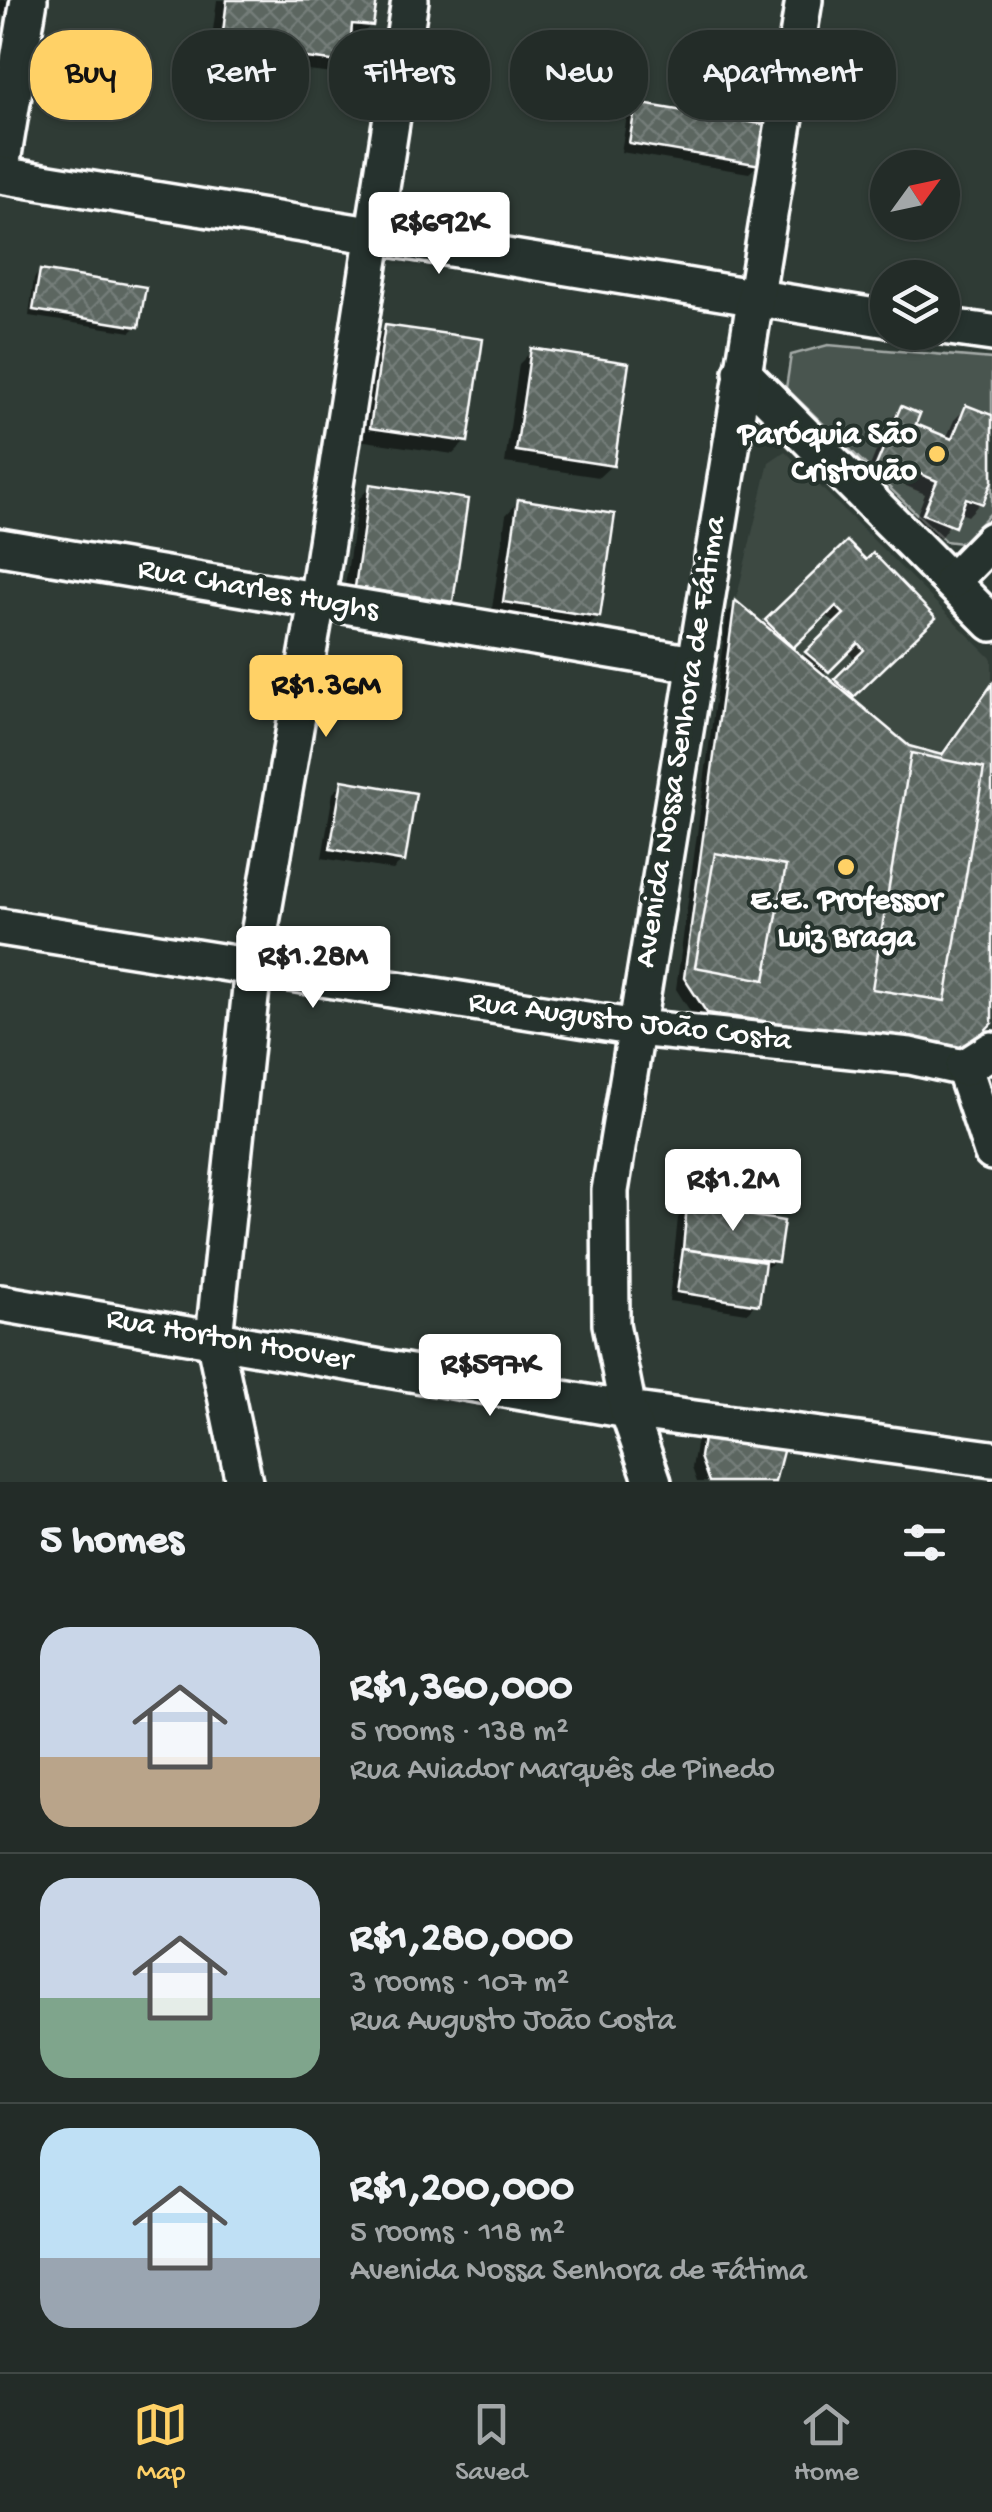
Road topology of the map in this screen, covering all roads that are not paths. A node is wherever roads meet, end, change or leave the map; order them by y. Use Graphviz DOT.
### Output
graph roads {
  1 [pos="29,0"];
  2 [pos="410,0"];
  3 [pos="804,0"];
  4 [pos="0,174"];
  5 [pos="373,232"];
  6 [pos="754,300"];
  7 [pos="870,316"];
  8 [pos="960,329"];
  9 [pos="992,333"];
  10 [pos="742,372"];
  11 [pos="992,540"];
  12 [pos="0,547"];
  13 [pos="952,581"];
  14 [pos="318,601"];
  15 [pos="992,622"];
  16 [pos="694,664"];
  17 [pos="0,927"];
  18 [pos="253,969"];
  19 [pos="637,1028"];
  20 [pos="978,1059"];
  21 [pos="992,1152"];
  22 [pos="0,1303"];
  23 [pos="214,1338"];
  24 [pos="628,1410"];
  25 [pos="992,1459"];
  26 [pos="244,1482"];
  27 [pos="653,1482"];
  1 -- 4 [label="street"];
  2 -- 5 [label="street"];
  3 -- 6 [label="street, Avenida Nossa Senhora de Fátima"];
  4 -- 5 [label="street"];
  5 -- 6 [label="street"];
  5 -- 14 [label="street"];
  6 -- 7 [label="street"];
  6 -- 10 [label="street, Avenida Nossa Senhora de Fátima"];
  8 -- 9 [label="street"];
  10 -- 13 [label="street"];
  10 -- 16 [label="street, Avenida Nossa Senhora de Fátima"];
  11 -- 13 [label="street"];
  12 -- 14 [label="street, Rua Charles Hughs"];
  13 -- 15 [label="street"];
  14 -- 16 [label="street, Rua Charles Hughs"];
  14 -- 18 [label="street"];
  16 -- 19 [label="street, Avenida Nossa Senhora de Fátima"];
  17 -- 18 [label="street, Rua Augusto João Costa"];
  18 -- 19 [label="street, Rua Augusto João Costa"];
  18 -- 23 [label="street"];
  19 -- 20 [label="street, Rua Augusto João Costa"];
  19 -- 24 [label="street, Avenida Nossa Senhora de Fátima"];
  20 -- 21 [label="street"];
  22 -- 23 [label="street, Rua Horton Hoover"];
  23 -- 24 [label="street, Rua Horton Hoover"];
  23 -- 26 [label="street"];
  24 -- 25 [label="street, Rua Horton Hoover"];
  24 -- 27 [label="street, Avenida Nossa Senhora de Fátima"];
}
